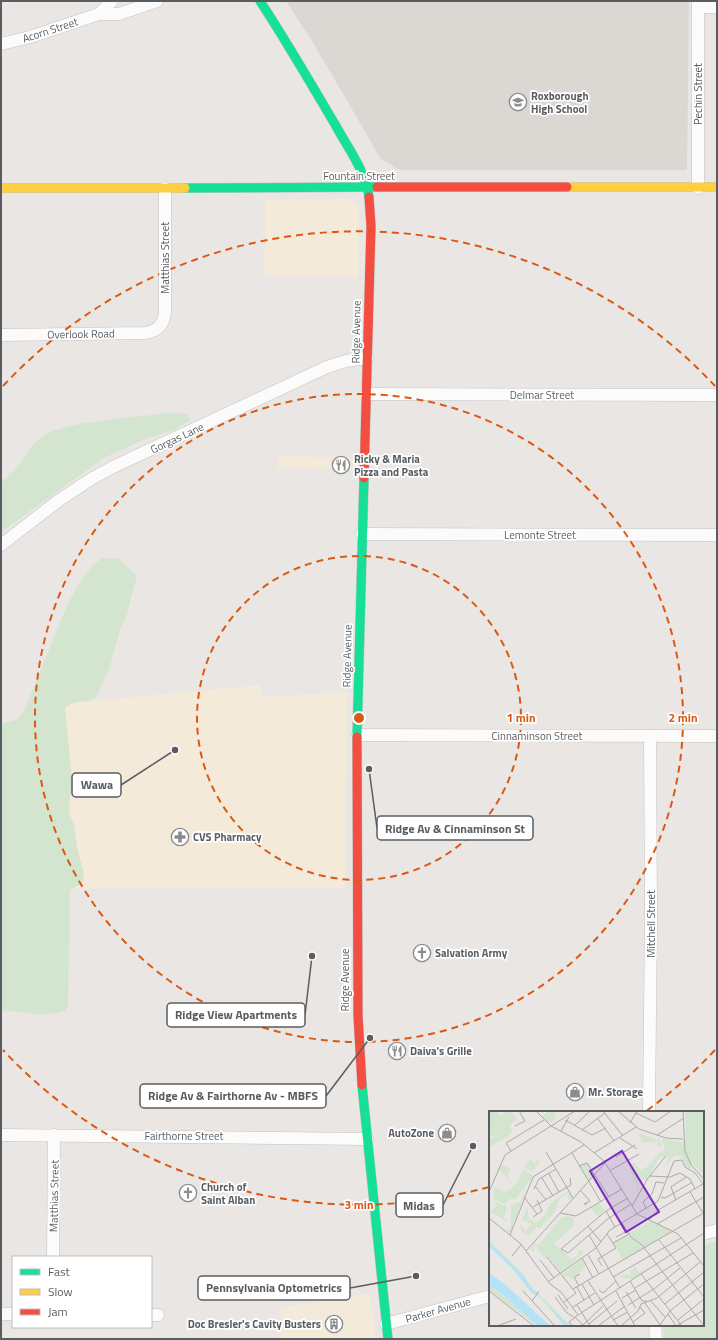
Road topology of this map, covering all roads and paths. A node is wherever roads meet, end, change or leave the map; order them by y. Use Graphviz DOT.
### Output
graph roads {
  1 [pos="112,1"];
  2 [pos="156,1"];
  3 [pos="260,1"];
  4 [pos="698,4"];
  5 [pos="717,8"];
  6 [pos="99,14"];
  7 [pos="1,44"];
  8 [pos="717,187"];
  9 [pos="1,188"];
  10 [pos="165,188"];
  11 [pos="367,188"];
  12 [pos="698,188"];
  13 [pos="160,327"];
  14 [pos="1,335"];
  15 [pos="367,358"];
  16 [pos="366,394"];
  17 [pos="717,395"];
  18 [pos="362,534"];
  19 [pos="717,535"];
  20 [pos="1,545"];
  21 [pos="358,736"];
  22 [pos="650,736"];
  23 [pos="717,736"];
  24 [pos="649,1111"];
  25 [pos="1,1135"];
  26 [pos="54,1135"];
  27 [pos="367,1139"];
  28 [pos="717,1230"];
  29 [pos="704,1234"];
  30 [pos="53,1256"];
  31 [pos="489,1296"];
  32 [pos="1,1314"];
  33 [pos="12,1314"];
  34 [pos="386,1324"];
  35 [pos="655,1326"];
  36 [pos="388,1339"];
  37 [pos="656,1339"];
  1 -- 6 [label="street, Acorn Street"];
  2 -- 6 [label="street, Acorn Street"];
  3 -- 11 [label="main road, Ridge Avenue"];
  4 -- 5 [label="street"];
  4 -- 12 [label="street, Pechin Street"];
  6 -- 7 [label="street, Acorn Street"];
  8 -- 12 [label="main road, Fountain Street"];
  9 -- 10 [label="main road, Fountain Street"];
  10 -- 11 [label="main road, Fountain Street"];
  10 -- 13 [label="street, Matthias Street"];
  11 -- 12 [label="main road, Fountain Street"];
  11 -- 15 [label="main road, Ridge Avenue"];
  13 -- 14 [label="street, Overlook Road"];
  15 -- 16 [label="main road, Ridge Avenue"];
  15 -- 20 [label="street, Gorgas Lane"];
  16 -- 17 [label="street, Delmar Street"];
  16 -- 18 [label="main road, Ridge Avenue"];
  18 -- 19 [label="street, Lemonte Street"];
  18 -- 21 [label="main road, Ridge Avenue"];
  21 -- 22 [label="street, Cinnaminson Street"];
  21 -- 27 [label="main road, Ridge Avenue"];
  22 -- 23 [label="street, Cinnaminson Street"];
  22 -- 24 [label="street, Mitchell Street"];
  25 -- 26 [label="street, Fairthorne Street"];
  26 -- 27 [label="street, Fairthorne Street"];
  26 -- 30 [label="street, Matthias Street"];
  27 -- 34 [label="main road, Ridge Avenue"];
  28 -- 29 [label="street"];
  31 -- 34 [label="street, Parker Avenue"];
  32 -- 33 [label="street"];
  34 -- 36 [label="main road, Ridge Avenue"];
  35 -- 37 [label="street"];
}
